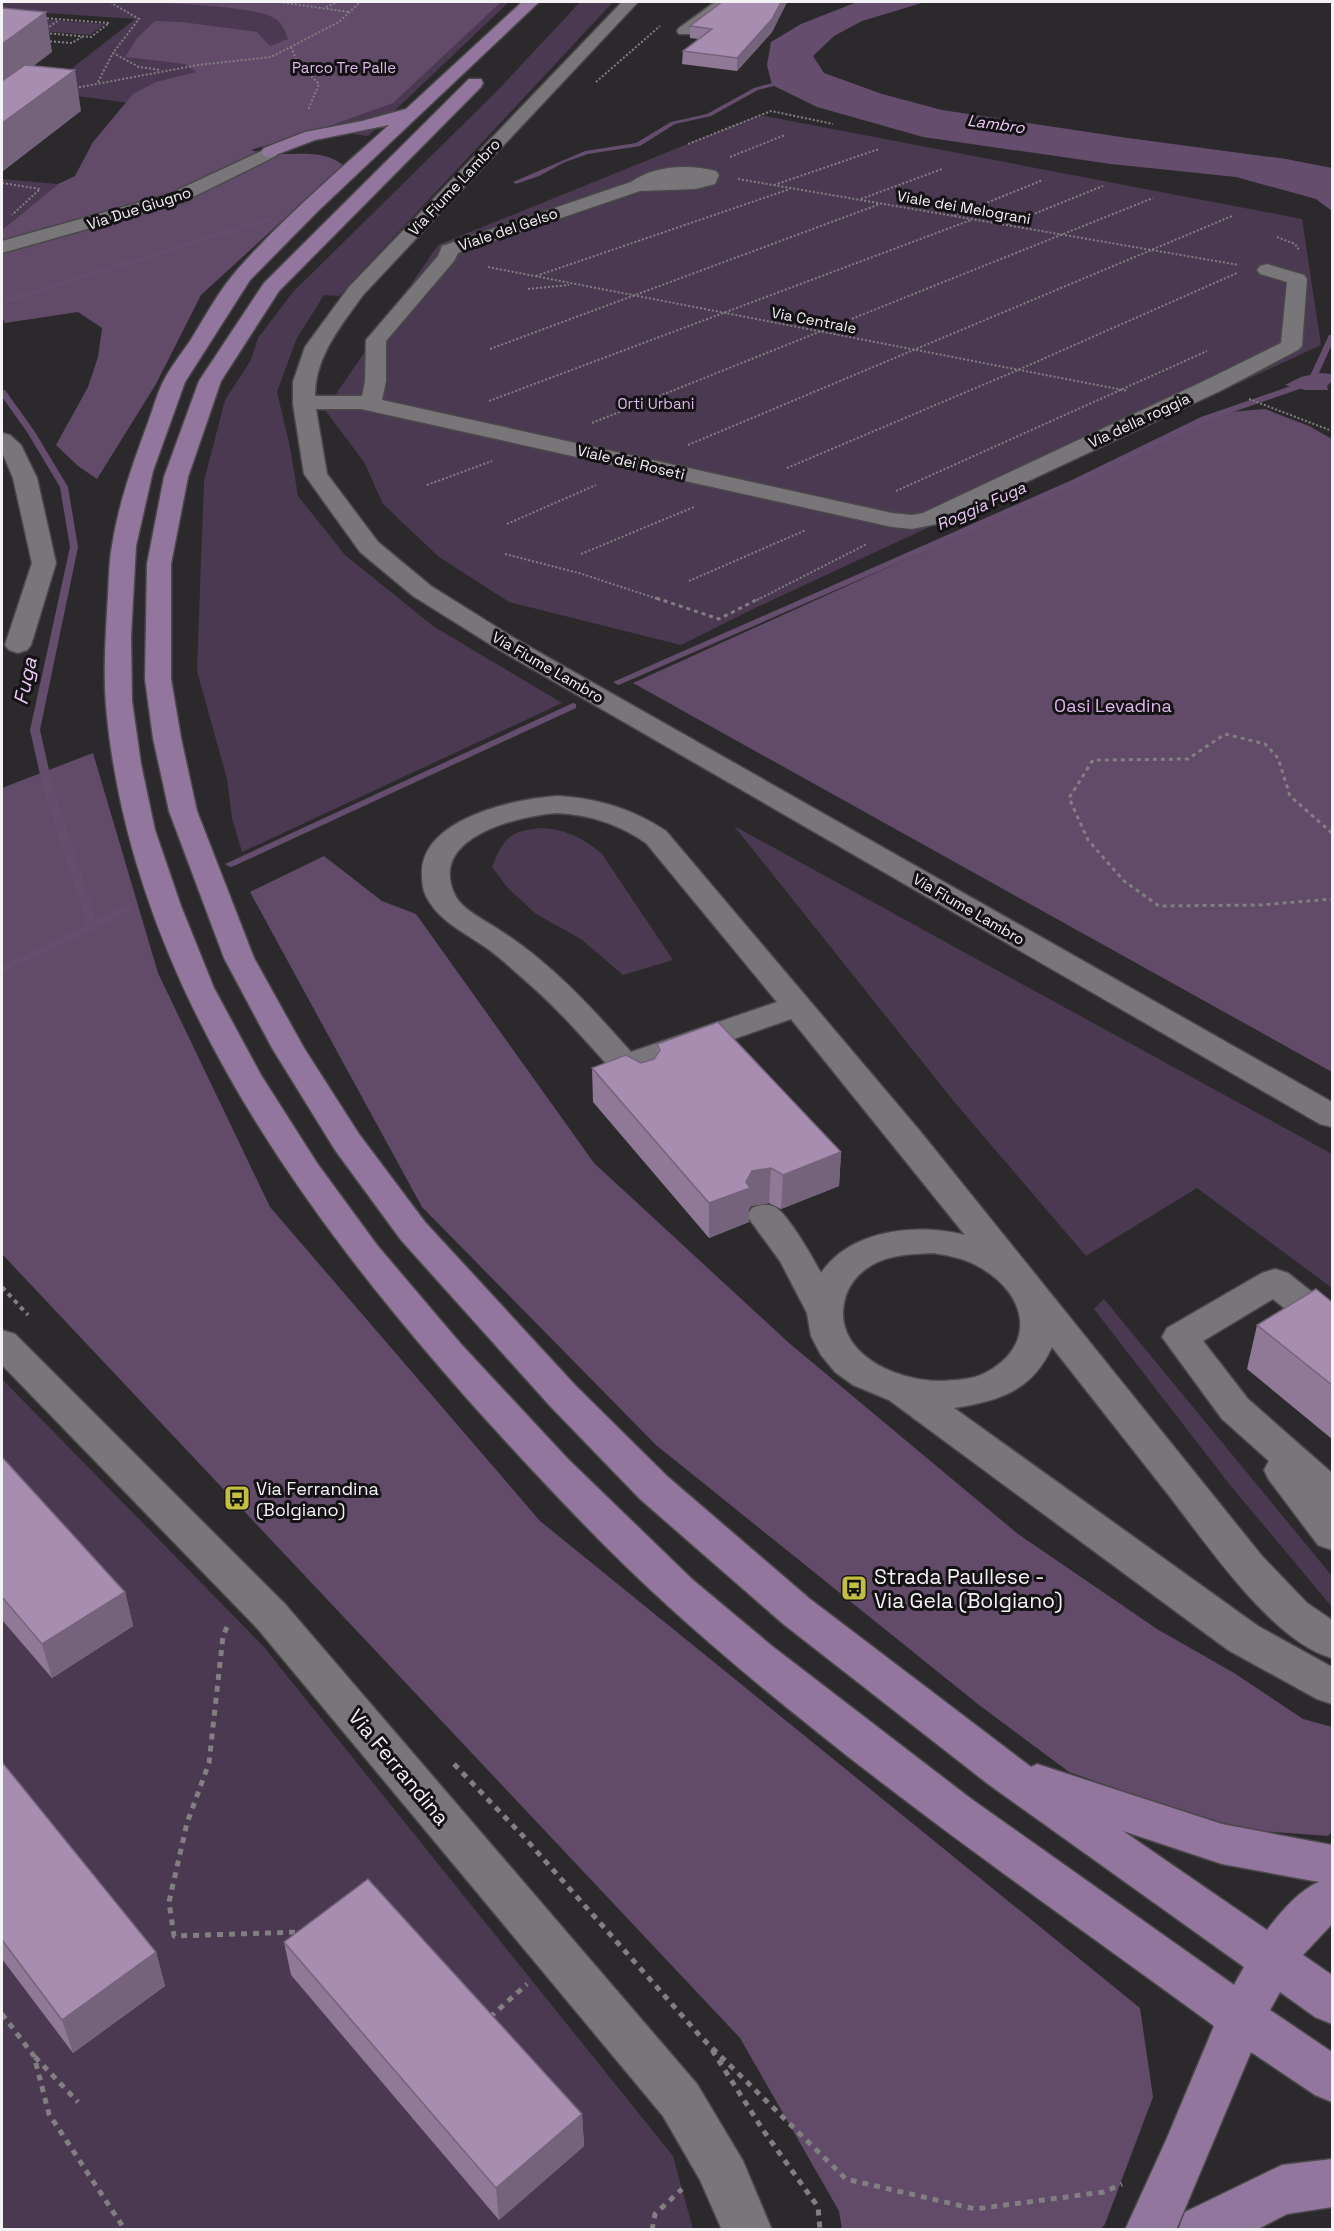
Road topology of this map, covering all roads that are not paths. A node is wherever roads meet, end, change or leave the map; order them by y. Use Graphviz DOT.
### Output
graph roads {
  1 [pos="531,2"];
  2 [pos="557,2"];
  3 [pos="630,2"];
  4 [pos="724,2"];
  5 [pos="685,31"];
  6 [pos="410,113"];
  7 [pos="270,152"];
  8 [pos="342,159"];
  9 [pos="710,175"];
  10 [pos="2,247"];
  11 [pos="1259,268"];
  12 [pos="304,404"];
  13 [pos="370,404"];
  14 [pos="2,440"];
  15 [pos="902,521"];
  16 [pos="18,645"];
  17 [pos="797,1006"];
  18 [pos="1332,1116"];
  19 [pos="764,1216"];
  20 [pos="1022,1280"];
  21 [pos="824,1312"];
  22 [pos="1332,1327"];
  23 [pos="18,1332"];
  24 [pos="902,1390"];
  25 [pos="1235,1409"];
  26 [pos="1332,1495"];
  27 [pos="1332,1534"];
  28 [pos="1332,1641"];
  29 [pos="1332,1687"];
  30 [pos="1003,1771"];
  31 [pos="1332,1864"];
  32 [pos="1332,1898"];
  33 [pos="1272,1960"];
  34 [pos="1332,2002"];
  35 [pos="1241,2018"];
  36 [pos="1332,2079"];
  37 [pos="1332,2183"];
  38 [pos="747,2229"];
  39 [pos="1150,2229"];
  40 [pos="1203,2229"];
  1 -- 6 [label="main road"];
  2 -- 30 [label="main road"];
  3 -- 12 [label="street, Via Fiume Lambro"];
  4 -- 5 [label="street"];
  6 -- 7 [label="main road"];
  6 -- 8 [label="main road"];
  7 -- 8 [label="main road"];
  7 -- 10 [label="street, Via Due Giugno"];
  8 -- 35 [label="main road"];
  9 -- 13 [label="street, Viale del Gelso"];
  11 -- 15 [label="street, Via della roggia"];
  12 -- 13 [label="street, Viale dei Roseti"];
  12 -- 18 [label="street, Via Fiume Lambro"];
  13 -- 15 [label="street, Viale dei Roseti"];
  14 -- 16 [label="street"];
  17 -- 17 [label="street"];
  17 -- 20 [label="street"];
  19 -- 21 [label="street"];
  20 -- 21 [label="street"];
  20 -- 24 [label="street"];
  20 -- 28 [label="street"];
  21 -- 24 [label="street"];
  22 -- 25 [label="street"];
  23 -- 38 [label="street, Via Ferrandina"];
  24 -- 29 [label="street"];
  25 -- 26 [label="street"];
  25 -- 27 [label="street"];
  30 -- 31 [label="main road"];
  30 -- 33 [label="main road"];
  32 -- 33 [label="main road"];
  33 -- 34 [label="main road"];
  33 -- 35 [label="main road"];
  35 -- 36 [label="main road"];
  35 -- 39 [label="main road"];
  37 -- 40 [label="main road"];
}
